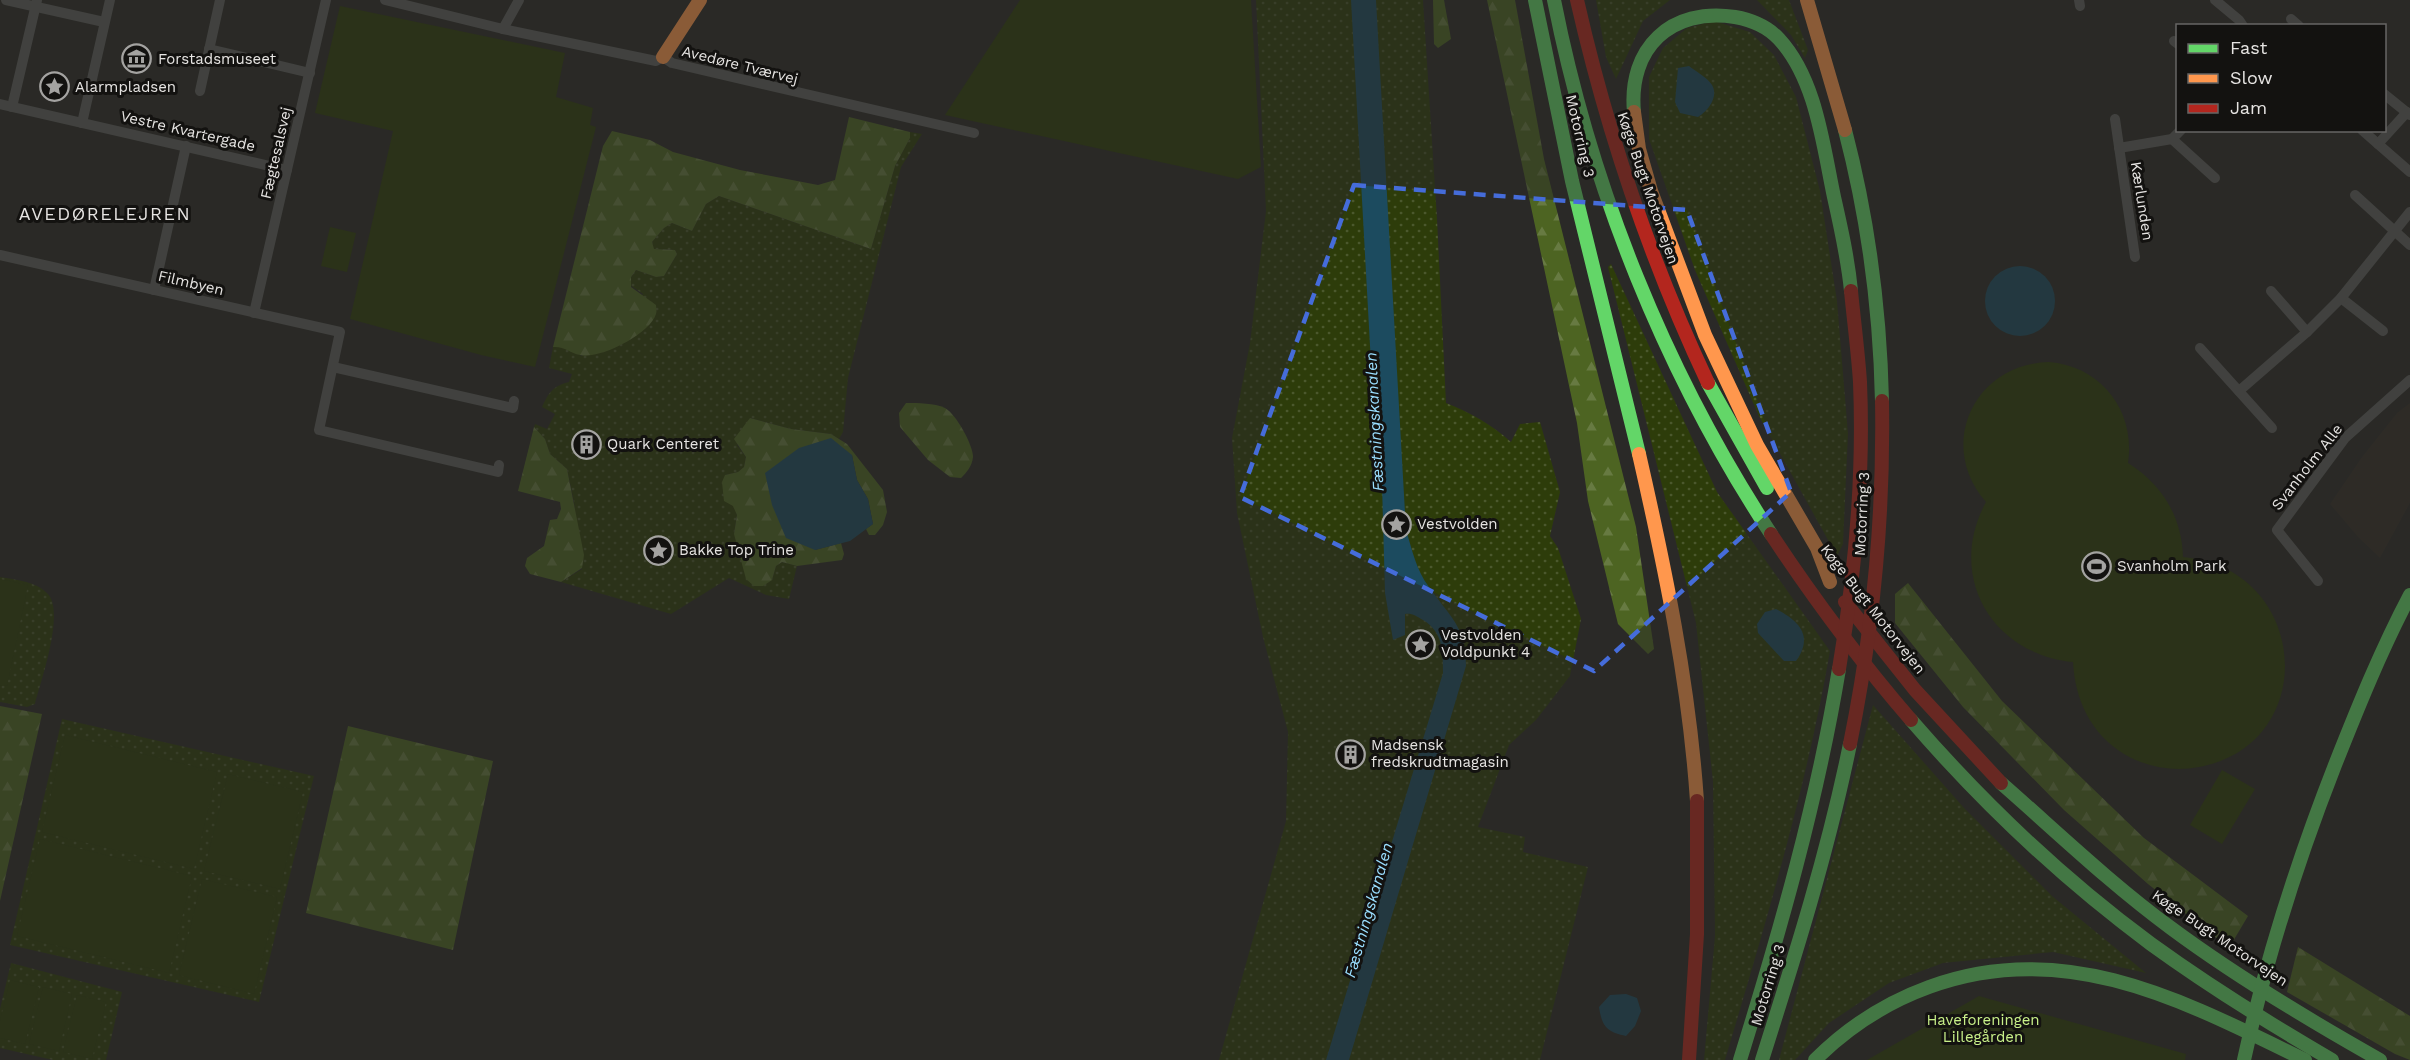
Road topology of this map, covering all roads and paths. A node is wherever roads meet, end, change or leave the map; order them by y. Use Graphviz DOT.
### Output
graph roads {
  1 [pos="6,0"];
  2 [pos="110,0"];
  3 [pos="220,0"];
  4 [pos="326,0"];
  5 [pos="386,0"];
  6 [pos="519,0"];
  7 [pos="700,0"];
  8 [pos="1535,0"];
  9 [pos="1554,0"];
  10 [pos="1577,0"];
  11 [pos="1807,0"];
  12 [pos="2215,0"];
  13 [pos="36,3"];
  14 [pos="104,22"];
  15 [pos="2242,24"];
  16 [pos="503,29"];
  17 [pos="209,49"];
  18 [pos="663,57"];
  19 [pos="310,73"];
  20 [pos="200,91"];
  21 [pos="2386,95"];
  22 [pos="0,104"];
  23 [pos="12,107"];
  24 [pos="2408,113"];
  25 [pos="2115,119"];
  26 [pos="82,123"];
  27 [pos="2179,132"];
  28 [pos="2364,132"];
  29 [pos="974,133"];
  30 [pos="2172,139"];
  31 [pos="2378,144"];
  32 [pos="186,146"];
  33 [pos="2119,148"];
  34 [pos="287,170"];
  35 [pos="2410,172"];
  36 [pos="2215,178"];
  37 [pos="2355,195"];
  38 [pos="2410,212"];
  39 [pos="2394,230"];
  40 [pos="2410,245"];
  41 [pos="0,255"];
  42 [pos="2135,257"];
  43 [pos="154,290"];
  44 [pos="2271,291"];
  45 [pos="2340,298"];
  46 [pos="254,313"];
  47 [pos="2383,331"];
  48 [pos="2307,332"];
  49 [pos="2200,348"];
  50 [pos="333,368"];
  51 [pos="2410,380"];
  52 [pos="2239,391"];
  53 [pos="514,401"];
  54 [pos="2272,428"];
  55 [pos="499,465"];
  56 [pos="2318,581"];
  57 [pos="1830,582"];
  58 [pos="2410,595"];
  59 [pos="1689,1060"];
  60 [pos="1740,1060"];
  61 [pos="1762,1060"];
  62 [pos="1815,1060"];
  63 [pos="2244,1060"];
  64 [pos="2305,1060"];
  65 [pos="2332,1060"];
  66 [pos="2380,1060"];
  1 -- 13 [label="street"];
  2 -- 14 [label="street"];
  3 -- 17 [label="street"];
  4 -- 19 [label="street, Fægtesalsvej"];
  5 -- 16 [label="street, Avedøre Tværvej"];
  6 -- 16 [label="street"];
  7 -- 18 [label="main road"];
  8 -- 59 [label="main road, Motorring 3"];
  9 -- 65 [label="main road"];
  10 -- 57 [label="main road, Køge Bugt Motorvejen"];
  11 -- 61 [label="main road, Motorring 3"];
  12 -- 15 [label="street"];
  13 -- 14 [label="street"];
  13 -- 23 [label="street"];
  14 -- 26 [label="street"];
  16 -- 18 [label="street, Avedøre Tværvej"];
  17 -- 19 [label="street"];
  17 -- 20 [label="street"];
  18 -- 29 [label="street, Avedøre Tværvej"];
  19 -- 34 [label="street, Fægtesalsvej"];
  21 -- 24 [label="street"];
  22 -- 23 [label="street"];
  23 -- 26 [label="street"];
  24 -- 31 [label="street"];
  25 -- 33 [label="street, Kærlunden"];
  26 -- 32 [label="street, Vestre Kvartergade"];
  27 -- 30 [label="street"];
  28 -- 31 [label="street"];
  30 -- 33 [label="street, Kærlunden"];
  30 -- 36 [label="street"];
  31 -- 35 [label="street"];
  32 -- 34 [label="street, Vestre Kvartergade"];
  32 -- 43 [label="street"];
  33 -- 42 [label="street, Kærlunden"];
  34 -- 46 [label="street, Fægtesalsvej"];
  37 -- 39 [label="street"];
  38 -- 39 [label="street"];
  39 -- 40 [label="street"];
  39 -- 45 [label="street"];
  41 -- 43 [label="street, Filmbyen"];
  43 -- 46 [label="street, Filmbyen"];
  44 -- 48 [label="street"];
  45 -- 47 [label="street"];
  45 -- 48 [label="street"];
  46 -- 50 [label="street, Filmbyen"];
  48 -- 52 [label="street"];
  49 -- 52 [label="street"];
  50 -- 53 [label="street"];
  50 -- 55 [label="street, Filmbyen"];
  51 -- 56 [label="street, Svanholm Alle"];
  52 -- 54 [label="street"];
  57 -- 60 [label="main road"];
  57 -- 66 [label="main road, Køge Bugt Motorvejen"];
  58 -- 63 [label="main road"];
  62 -- 64 [label="main road"];
}
